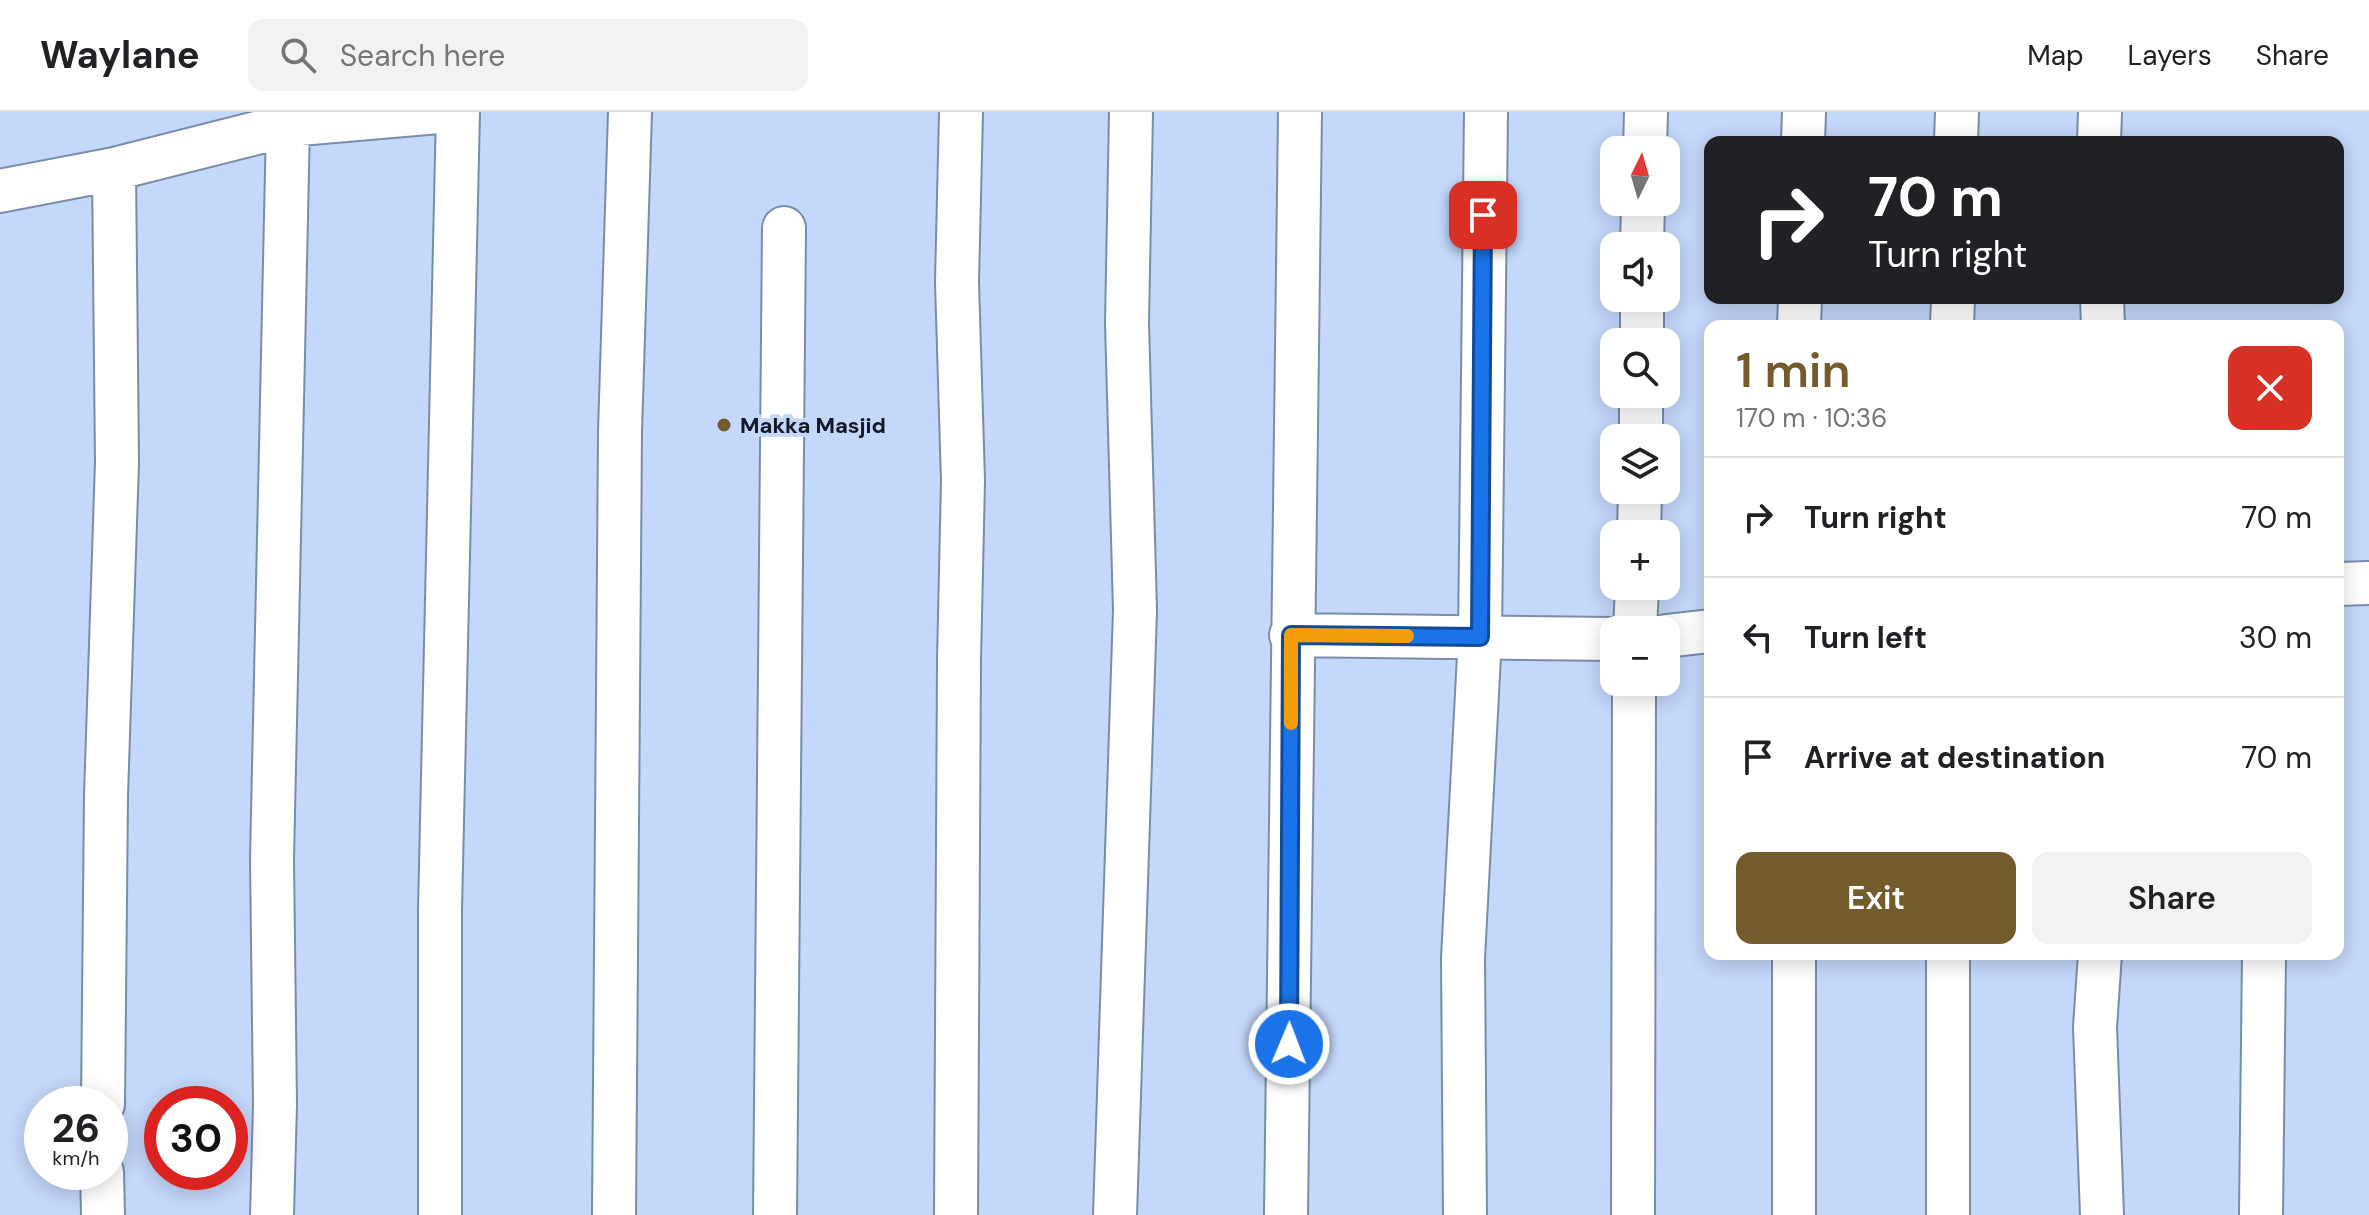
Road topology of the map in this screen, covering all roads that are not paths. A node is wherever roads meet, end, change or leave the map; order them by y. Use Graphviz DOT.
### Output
graph roads {
  1 [pos="438,112"];
  2 [pos="458,112"];
  3 [pos="630,112"];
  4 [pos="961,112"];
  5 [pos="1131,112"];
  6 [pos="1300,112"];
  7 [pos="1486,112"];
  8 [pos="1646,112"];
  9 [pos="1804,112"];
  10 [pos="1957,112"];
  11 [pos="2100,112"];
  12 [pos="286,119"];
  13 [pos="1645,136"];
  14 [pos="1803,136"];
  15 [pos="1956,136"];
  16 [pos="2099,136"];
  17 [pos="114,169"];
  18 [pos="0,191"];
  19 [pos="784,228"];
  20 [pos="2369,583"];
  21 [pos="2344,584"];
  22 [pos="1704,632"];
  23 [pos="1680,634"];
  24 [pos="1291,635"];
  25 [pos="1480,637"];
  26 [pos="1600,639"];
  27 [pos="1634,696"];
  28 [pos="1794,960"];
  29 [pos="1948,960"];
  30 [pos="2100,960"];
  31 [pos="2264,960"];
  32 [pos="103,1086"];
  33 [pos="102,1190"];
  34 [pos="103,1215"];
  35 [pos="272,1215"];
  36 [pos="440,1215"];
  37 [pos="614,1215"];
  38 [pos="775,1215"];
  39 [pos="956,1215"];
  40 [pos="1115,1215"];
  41 [pos="1286,1215"];
  42 [pos="1465,1215"];
  43 [pos="1633,1215"];
  44 [pos="1794,1215"];
  45 [pos="1948,1215"];
  46 [pos="2102,1215"];
  47 [pos="2261,1215"];
  1 -- 12 [label="street"];
  2 -- 36 [label="street"];
  3 -- 37 [label="street"];
  4 -- 39 [label="street"];
  5 -- 40 [label="street"];
  6 -- 24 [label="street"];
  7 -- 25 [label="street"];
  8 -- 13 [label="street"];
  9 -- 14 [label="street"];
  10 -- 15 [label="street"];
  11 -- 16 [label="street"];
  12 -- 17 [label="street"];
  12 -- 35 [label="street"];
  17 -- 18 [label="street"];
  17 -- 32 [label="street"];
  19 -- 38 [label="street"];
  20 -- 21 [label="street"];
  22 -- 23 [label="street"];
  24 -- 25 [label="street"];
  24 -- 41 [label="street"];
  25 -- 26 [label="street"];
  25 -- 42 [label="street"];
  27 -- 43 [label="street"];
  28 -- 44 [label="street"];
  29 -- 45 [label="street"];
  30 -- 46 [label="street"];
  31 -- 47 [label="street"];
  33 -- 34 [label="street"];
}
